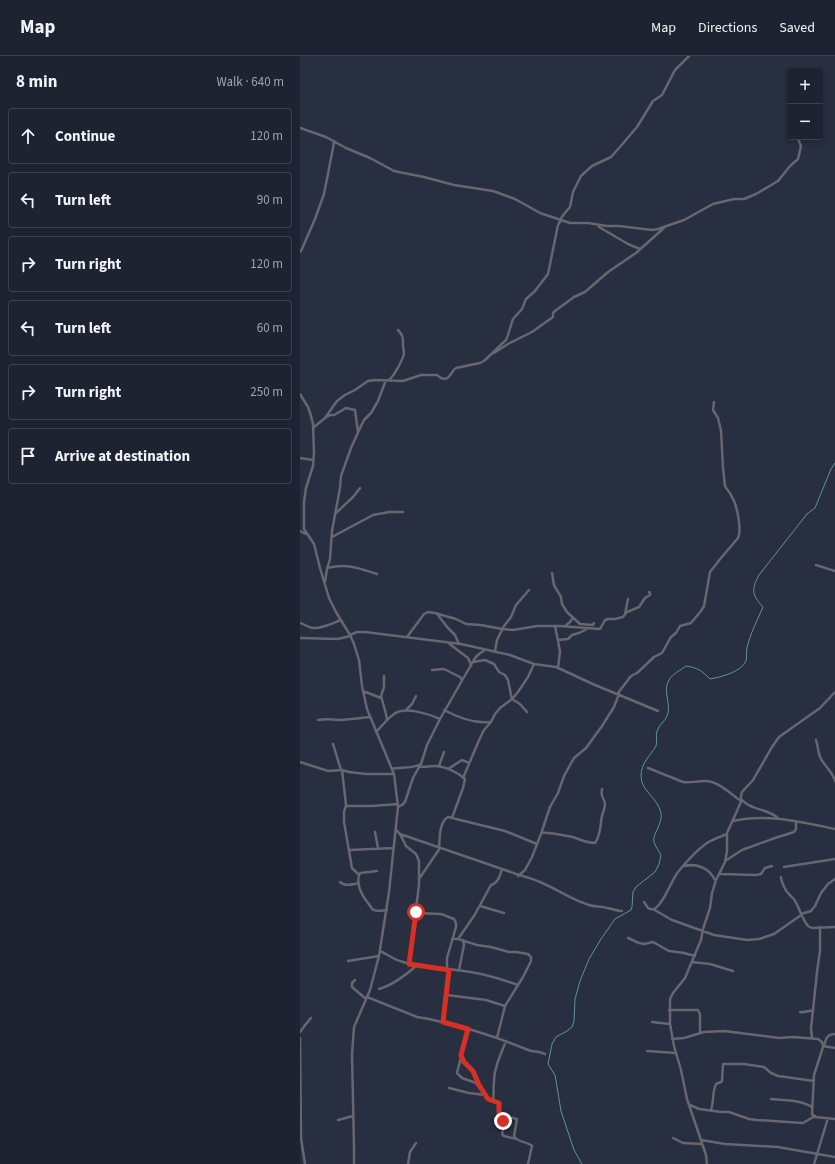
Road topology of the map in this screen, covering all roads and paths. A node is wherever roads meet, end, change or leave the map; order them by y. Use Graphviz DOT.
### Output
graph roads {
  1 [pos="689,56"];
  2 [pos="300,128"];
  3 [pos="798,140"];
  4 [pos="334,141"];
  5 [pos="560,220"];
  6 [pos="597,225"];
  7 [pos="665,226"];
  8 [pos="641,249"];
  9 [pos="300,252"];
  10 [pos="398,330"];
  11 [pos="491,354"];
  12 [pos="387,381"];
  13 [pos="300,394"];
  14 [pos="714,402"];
  15 [pos="325,418"];
  16 [pos="313,428"];
  17 [pos="358,432"];
  18 [pos="300,458"];
  19 [pos="313,460"];
  20 [pos="360,488"];
  21 [pos="403,512"];
  22 [pos="335,514"];
  23 [pos="300,530"];
  24 [pos="306,534"];
  25 [pos="331,538"];
  26 [pos="816,565"];
  27 [pos="327,568"];
  28 [pos="835,571"];
  29 [pos="552,573"];
  30 [pos="377,574"];
  31 [pos="324,584"];
  32 [pos="529,590"];
  33 [pos="649,592"];
  34 [pos="628,599"];
  35 [pos="437,613"];
  36 [pos="625,614"];
  37 [pos="573,618"];
  38 [pos="340,620"];
  39 [pos="300,623"];
  40 [pos="594,623"];
  41 [pos="555,626"];
  42 [pos="565,626"];
  43 [pos="587,628"];
  44 [pos="502,629"];
  45 [pos="350,636"];
  46 [pos="407,637"];
  47 [pos="300,638"];
  48 [pos="558,640"];
  49 [pos="446,642"];
  50 [pos="459,644"];
  51 [pos="486,650"];
  52 [pos="495,652"];
  53 [pos="473,662"];
  54 [pos="534,664"];
  55 [pos="471,666"];
  56 [pos="558,668"];
  57 [pos="432,670"];
  58 [pos="384,676"];
  59 [pos="462,681"];
  60 [pos="363,690"];
  61 [pos="835,692"];
  62 [pos="618,694"];
  63 [pos="416,696"];
  64 [pos="381,698"];
  65 [pos="512,699"];
  66 [pos="444,710"];
  67 [pos="405,711"];
  68 [pos="658,711"];
  69 [pos="527,712"];
  70 [pos="370,717"];
  71 [pos="440,719"];
  72 [pos="318,720"];
  73 [pos="387,721"];
  74 [pos="491,722"];
  75 [pos="376,732"];
  76 [pos="816,740"];
  77 [pos="333,744"];
  78 [pos="444,752"];
  79 [pos="300,762"];
  80 [pos="469,763"];
  81 [pos="418,766"];
  82 [pos="439,766"];
  83 [pos="648,768"];
  84 [pos="392,769"];
  85 [pos="448,769"];
  86 [pos="342,770"];
  87 [pos="394,774"];
  88 [pos="464,778"];
  89 [pos="835,780"];
  90 [pos="602,789"];
  91 [pos="742,801"];
  92 [pos="346,806"];
  93 [pos="398,806"];
  94 [pos="452,818"];
  95 [pos="778,818"];
  96 [pos="733,821"];
  97 [pos="796,822"];
  98 [pos="835,829"];
  99 [pos="396,830"];
  100 [pos="375,832"];
  101 [pos="400,834"];
  102 [pos="542,834"];
  103 [pos="727,834"];
  104 [pos="537,844"];
  105 [pos="378,848"];
  106 [pos="394,848"];
  107 [pos="439,848"];
  108 [pos="349,850"];
  109 [pos="835,860"];
  110 [pos="725,862"];
  111 [pos="684,866"];
  112 [pos="772,866"];
  113 [pos="784,866"];
  114 [pos="502,869"];
  115 [pos="377,871"];
  116 [pos="720,874"];
  117 [pos="359,875"];
  118 [pos="518,876"];
  119 [pos="781,877"];
  120 [pos="419,879"];
  121 [pos="835,879"];
  122 [pos="716,880"];
  123 [pos="340,882"];
  124 [pos="359,883"];
  125 [pos="644,902"];
  126 [pos="480,906"];
  127 [pos="653,909"];
  128 [pos="387,910"];
  129 [pos="622,911"];
  130 [pos="416,912"];
  131 [pos="504,913"];
  132 [pos="802,914"];
  133 [pos="820,927"];
  134 [pos="835,927"];
  135 [pos="702,931"];
  136 [pos="628,938"];
  137 [pos="452,939"];
  138 [pos="458,939"];
  139 [pos="464,940"];
  140 [pos="380,951"];
  141 [pos="379,956"];
  142 [pos="695,956"];
  143 [pos="348,961"];
  144 [pos="692,962"];
  145 [pos="409,964"];
  146 [pos="417,965"];
  147 [pos="448,970"];
  148 [pos="460,970"];
  149 [pos="733,971"];
  150 [pos="355,980"];
  151 [pos="518,986"];
  152 [pos="379,989"];
  153 [pos="447,995"];
  154 [pos="366,998"];
  155 [pos="505,1006"];
  156 [pos="669,1010"];
  157 [pos="813,1011"];
  158 [pos="800,1012"];
  159 [pos="311,1018"];
  160 [pos="443,1022"];
  161 [pos="652,1022"];
  162 [pos="670,1024"];
  163 [pos="468,1029"];
  164 [pos="300,1032"];
  165 [pos="700,1033"];
  166 [pos="835,1034"];
  167 [pos="300,1038"];
  168 [pos="497,1038"];
  169 [pos="812,1038"];
  170 [pos="672,1039"];
  171 [pos="506,1041"];
  172 [pos="823,1046"];
  173 [pos="835,1048"];
  174 [pos="647,1051"];
  175 [pos="676,1053"];
  176 [pos="545,1054"];
  177 [pos="461,1055"];
  178 [pos="300,1070"];
  179 [pos="814,1081"];
  180 [pos="479,1085"];
  181 [pos="449,1088"];
  182 [pos="486,1095"];
  183 [pos="770,1099"];
  184 [pos="493,1101"];
  185 [pos="689,1105"];
  186 [pos="812,1107"];
  187 [pos="711,1110"];
  188 [pos="501,1115"];
  189 [pos="353,1116"];
  190 [pos="815,1116"];
  191 [pos="828,1118"];
  192 [pos="835,1119"];
  193 [pos="338,1120"];
  194 [pos="301,1138"];
  195 [pos="673,1138"];
  196 [pos="516,1140"];
  197 [pos="702,1142"];
  198 [pos="416,1143"];
  199 [pos="817,1154"];
  200 [pos="835,1157"];
  201 [pos="304,1164"];
  202 [pos="354,1164"];
  203 [pos="408,1164"];
  204 [pos="528,1164"];
  205 [pos="707,1164"];
  206 [pos="814,1164"];
  1 -- 5 [label="street"];
  2 -- 4 [label="street"];
  3 -- 7 [label="street"];
  4 -- 5 [label="street"];
  4 -- 9 [label="street"];
  5 -- 6 [label="street"];
  5 -- 11 [label="street"];
  6 -- 7 [label="street"];
  6 -- 8 [label="street"];
  7 -- 8 [label="street"];
  8 -- 11 [label="street"];
  10 -- 12 [label="street"];
  11 -- 12 [label="street"];
  12 -- 15 [label="street"];
  12 -- 17 [label="street"];
  13 -- 16 [label="street"];
  14 -- 62 [label="street"];
  15 -- 16 [label="street"];
  15 -- 17 [label="street"];
  16 -- 19 [label="street"];
  17 -- 22 [label="street"];
  18 -- 19 [label="street"];
  19 -- 24 [label="street"];
  20 -- 22 [label="street"];
  21 -- 25 [label="street"];
  22 -- 25 [label="street"];
  23 -- 24 [label="street"];
  24 -- 31 [label="street"];
  25 -- 27 [label="street"];
  26 -- 28 [label="street"];
  27 -- 30 [label="street"];
  27 -- 31 [label="street"];
  29 -- 37 [label="street"];
  31 -- 38 [label="street"];
  32 -- 44 [label="street"];
  33 -- 36 [label="street"];
  34 -- 36 [label="street"];
  35 -- 44 [label="street"];
  35 -- 46 [label="street"];
  35 -- 50 [label="street"];
  36 -- 43 [label="street"];
  37 -- 40 [label="street"];
  37 -- 42 [label="street"];
  38 -- 39 [label="street"];
  38 -- 45 [label="street"];
  41 -- 42 [label="street"];
  41 -- 44 [label="street"];
  41 -- 48 [label="street"];
  42 -- 43 [label="street"];
  43 -- 48 [label="street"];
  44 -- 52 [label="street"];
  45 -- 46 [label="street"];
  45 -- 47 [label="street"];
  45 -- 60 [label="street"];
  46 -- 49 [label="street"];
  48 -- 56 [label="street"];
  49 -- 50 [label="street"];
  49 -- 55 [label="street"];
  50 -- 51 [label="street"];
  51 -- 52 [label="street"];
  51 -- 53 [label="street"];
  52 -- 54 [label="street"];
  53 -- 55 [label="street"];
  53 -- 65 [label="street"];
  54 -- 56 [label="street"];
  54 -- 65 [label="street"];
  55 -- 59 [label="street"];
  56 -- 62 [label="street"];
  57 -- 59 [label="street"];
  58 -- 64 [label="street"];
  59 -- 66 [label="street"];
  60 -- 64 [label="street"];
  60 -- 70 [label="street"];
  61 -- 91 [label="street"];
  62 -- 68 [label="street"];
  62 -- 102 [label="street"];
  63 -- 67 [label="street"];
  64 -- 73 [label="street"];
  65 -- 69 [label="street"];
  65 -- 74 [label="street"];
  66 -- 71 [label="street"];
  66 -- 74 [label="street"];
  67 -- 71 [label="street"];
  67 -- 73 [label="street"];
  70 -- 72 [label="street"];
  70 -- 75 [label="street"];
  71 -- 81 [label="street"];
  73 -- 75 [label="street"];
  74 -- 80 [label="street"];
  75 -- 84 [label="street"];
  76 -- 89 [label="street"];
  77 -- 86 [label="street"];
  78 -- 82 [label="street"];
  79 -- 86 [label="street"];
  80 -- 85 [label="street"];
  80 -- 88 [label="street"];
  81 -- 82 [label="street"];
  81 -- 84 [label="street"];
  81 -- 93 [label="street"];
  82 -- 85 [label="street"];
  83 -- 91 [label="street"];
  84 -- 87 [label="street"];
  85 -- 88 [label="street"];
  86 -- 87 [label="street"];
  86 -- 92 [label="street"];
  87 -- 93 [label="street"];
  88 -- 94 [label="street"];
  90 -- 102 [label="street"];
  91 -- 95 [label="street"];
  91 -- 96 [label="street"];
  92 -- 93 [label="street"];
  92 -- 108 [label="street"];
  93 -- 99 [label="street"];
  94 -- 104 [label="street"];
  94 -- 107 [label="street"];
  95 -- 96 [label="street"];
  95 -- 97 [label="street"];
  96 -- 103 [label="street"];
  97 -- 98 [label="street"];
  97 -- 110 [label="street"];
  99 -- 101 [label="street"];
  99 -- 106 [label="street"];
  100 -- 105 [label="street"];
  101 -- 107 [label="street"];
  101 -- 120 [label="street"];
  102 -- 104 [label="street"];
  103 -- 110 [label="street"];
  103 -- 111 [label="street"];
  104 -- 118 [label="street"];
  105 -- 106 [label="street"];
  105 -- 108 [label="street"];
  106 -- 128 [label="street"];
  107 -- 114 [label="street"];
  107 -- 120 [label="street"];
  108 -- 117 [label="street"];
  109 -- 113 [label="street"];
  110 -- 116 [label="street"];
  111 -- 122 [label="street"];
  111 -- 127 [label="street"];
  112 -- 116 [label="street"];
  114 -- 118 [label="street"];
  114 -- 126 [label="street"];
  115 -- 117 [label="street"];
  116 -- 122 [label="street"];
  117 -- 124 [label="street"];
  118 -- 129 [label="street"];
  119 -- 132 [label="street"];
  120 -- 130 [label="street"];
  121 -- 132 [label="street"];
  122 -- 135 [label="street"];
  123 -- 124 [label="street"];
  124 -- 128 [label="street"];
  125 -- 127 [label="street"];
  126 -- 131 [label="street"];
  126 -- 138 [label="street"];
  127 -- 135 [label="street"];
  128 -- 140 [label="street"];
  130 -- 137 [label="street"];
  130 -- 145 [label="street"];
  132 -- 133 [label="street"];
  132 -- 135 [label="street"];
  133 -- 134 [label="street"];
  133 -- 157 [label="street"];
  135 -- 142 [label="street"];
  136 -- 142 [label="street"];
  137 -- 138 [label="street"];
  137 -- 147 [label="street"];
  138 -- 139 [label="street"];
  139 -- 148 [label="street"];
  139 -- 151 [label="street"];
  140 -- 141 [label="street"];
  140 -- 145 [label="street"];
  141 -- 143 [label="street"];
  141 -- 154 [label="street"];
  142 -- 144 [label="street"];
  144 -- 149 [label="street"];
  144 -- 156 [label="street"];
  145 -- 146 [label="street"];
  146 -- 147 [label="street"];
  146 -- 152 [label="street"];
  147 -- 148 [label="street"];
  147 -- 153 [label="street"];
  148 -- 151 [label="street"];
  150 -- 154 [label="street"];
  151 -- 155 [label="street"];
  153 -- 155 [label="street"];
  153 -- 160 [label="street"];
  154 -- 160 [label="street"];
  154 -- 189 [label="street"];
  155 -- 168 [label="street"];
  156 -- 162 [label="street"];
  156 -- 165 [label="street"];
  157 -- 158 [label="street"];
  157 -- 169 [label="street"];
  159 -- 164 [label="street"];
  160 -- 163 [label="street"];
  161 -- 162 [label="street"];
  162 -- 170 [label="street"];
  163 -- 168 [label="street"];
  163 -- 177 [label="street"];
  165 -- 169 [label="street"];
  165 -- 170 [label="street"];
  166 -- 172 [label="street"];
  167 -- 178 [label="street"];
  168 -- 171 [label="street"];
  169 -- 172 [label="street"];
  170 -- 175 [label="street"];
  171 -- 176 [label="street"];
  171 -- 184 [label="street"];
  172 -- 173 [label="street"];
  172 -- 179 [label="street"];
  174 -- 175 [label="street"];
  175 -- 185 [label="street"];
  177 -- 180 [label="street"];
  177 -- 180 [label="street"];
  178 -- 194 [label="street"];
  179 -- 186 [label="street"];
  179 -- 187 [label="street"];
  180 -- 182 [label="street"];
  181 -- 182 [label="street"];
  182 -- 184 [label="street"];
  183 -- 186 [label="street"];
  184 -- 188 [label="street"];
  185 -- 187 [label="street"];
  185 -- 197 [label="street"];
  186 -- 190 [label="street"];
  187 -- 190 [label="street"];
  188 -- 196 [label="street"];
  188 -- 196 [label="street"];
  189 -- 193 [label="street"];
  189 -- 202 [label="street"];
  190 -- 191 [label="street"];
  191 -- 192 [label="street"];
  191 -- 199 [label="street"];
  194 -- 201 [label="street"];
  195 -- 197 [label="street"];
  196 -- 204 [label="street"];
  197 -- 199 [label="street"];
  197 -- 205 [label="street"];
  198 -- 203 [label="street"];
  199 -- 200 [label="street"];
  199 -- 206 [label="street"];
}
